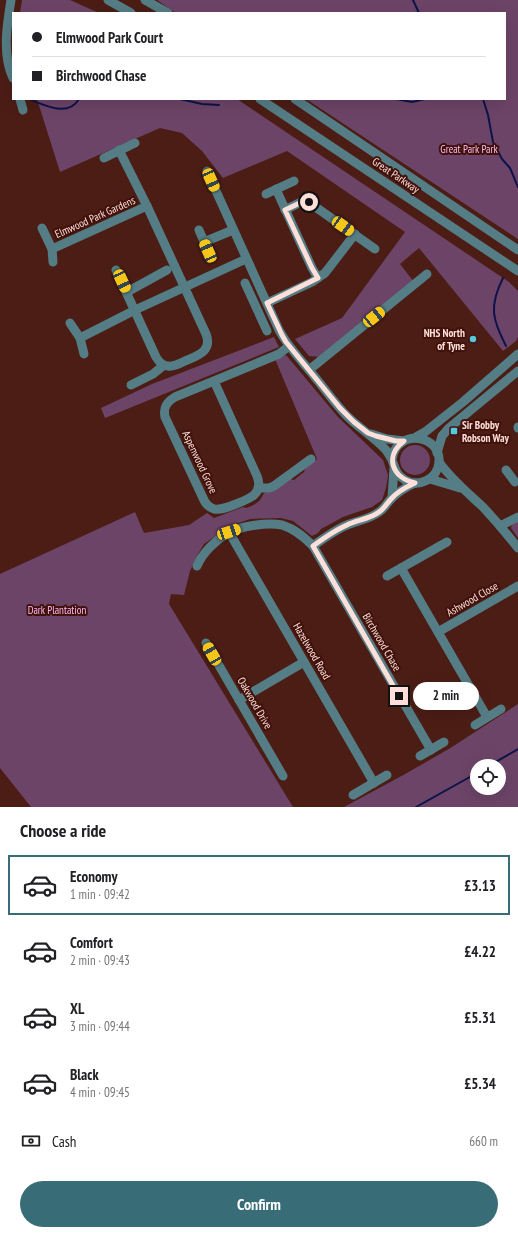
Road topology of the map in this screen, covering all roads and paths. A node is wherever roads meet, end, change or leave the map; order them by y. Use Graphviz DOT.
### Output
graph roads {
  1 [pos="11,0"];
  2 [pos="108,0"];
  3 [pos="145,0"];
  4 [pos="129,12"];
  5 [pos="166,12"];
  6 [pos="12,75"];
  7 [pos="20,100"];
  8 [pos="261,100"];
  9 [pos="296,100"];
  10 [pos="23,110"];
  11 [pos="135,143"];
  12 [pos="120,150"];
  13 [pos="104,158"];
  14 [pos="207,171"];
  15 [pos="294,181"];
  16 [pos="276,190"];
  17 [pos="266,194"];
  18 [pos="147,206"];
  19 [pos="285,210"];
  20 [pos="42,228"];
  21 [pos="199,230"];
  22 [pos="233,230"];
  23 [pos="354,234"];
  24 [pos="52,249"];
  25 [pos="376,249"];
  26 [pos="518,250"];
  27 [pos="246,258"];
  28 [pos="53,262"];
  29 [pos="504,262"];
  30 [pos="116,270"];
  31 [pos="167,270"];
  32 [pos="518,271"];
  33 [pos="427,274"];
  34 [pos="518,275"];
  35 [pos="318,278"];
  36 [pos="259,286"];
  37 [pos="184,288"];
  38 [pos="127,292"];
  39 [pos="267,303"];
  40 [pos="135,310"];
  41 [pos="275,320"];
  42 [pos="70,323"];
  43 [pos="80,338"];
  44 [pos="289,346"];
  45 [pos="84,354"];
  46 [pos="518,354"];
  47 [pos="164,365"];
  48 [pos="309,370"];
  49 [pos="518,371"];
  50 [pos="214,381"];
  51 [pos="131,385"];
  52 [pos="368,433"];
  53 [pos="416,437"];
  54 [pos="404,441"];
  55 [pos="437,453"];
  56 [pos="311,459"];
  57 [pos="439,462"];
  58 [pos="393,464"];
  59 [pos="518,470"];
  60 [pos="510,476"];
  61 [pos="430,479"];
  62 [pos="415,483"];
  63 [pos="258,488"];
  64 [pos="464,490"];
  65 [pos="392,498"];
  66 [pos="518,517"];
  67 [pos="500,526"];
  68 [pos="229,532"];
  69 [pos="447,542"];
  70 [pos="313,546"];
  71 [pos="518,548"];
  72 [pos="197,566"];
  73 [pos="401,568"];
  74 [pos="387,576"];
  75 [pos="518,586"];
  76 [pos="438,632"];
  77 [pos="206,643"];
  78 [pos="304,662"];
  79 [pos="239,700"];
  80 [pos="501,709"];
  81 [pos="487,717"];
  82 [pos="474,725"];
  83 [pos="444,742"];
  84 [pos="431,750"];
  85 [pos="420,756"];
  86 [pos="388,775"];
  87 [pos="283,776"];
  88 [pos="374,783"];
  89 [pos="354,795"];
  1 -- 6 [label="street"];
  2 -- 4 [label="street"];
  3 -- 5 [label="street"];
  7 -- 10 [label="street"];
  8 -- 29 [label="street, Great Parkway"];
  9 -- 26 [label="street, Great Parkway"];
  11 -- 12 [label="street"];
  12 -- 13 [label="street"];
  12 -- 18 [label="street, Elmwood Park Gardens"];
  14 -- 22 [label="street"];
  15 -- 16 [label="street"];
  16 -- 17 [label="street"];
  16 -- 19 [label="street"];
  18 -- 24 [label="street, Elmwood Park Gardens"];
  18 -- 37 [label="street, Elmwood Park Gardens"];
  19 -- 23 [label="street"];
  19 -- 35 [label="street"];
  20 -- 24 [label="street, Elmwood Park Gardens"];
  21 -- 22 [label="street"];
  22 -- 27 [label="street"];
  23 -- 25 [label="street"];
  23 -- 35 [label="street"];
  24 -- 28 [label="street, Elmwood Park Gardens"];
  27 -- 36 [label="street"];
  27 -- 37 [label="street"];
  29 -- 32 [label="street, Great Parkway"];
  29 -- 34 [label="street"];
  30 -- 38 [label="street"];
  31 -- 38 [label="street"];
  33 -- 48 [label="street"];
  35 -- 39 [label="street"];
  36 -- 39 [label="street"];
  36 -- 41 [label="street"];
  37 -- 40 [label="street"];
  37 -- 47 [label="street, Elmwood Park Gardens"];
  38 -- 40 [label="street"];
  39 -- 41 [label="street"];
  40 -- 43 [label="street"];
  40 -- 47 [label="street"];
  41 -- 44 [label="street"];
  42 -- 43 [label="street"];
  43 -- 45 [label="street"];
  44 -- 48 [label="street"];
  44 -- 50 [label="street, Aspenwood Grove"];
  46 -- 53 [label="street"];
  47 -- 51 [label="street"];
  48 -- 52 [label="street"];
  49 -- 55 [label="street"];
  50 -- 63 [label="street"];
  50 -- 63 [label="street, Aspenwood Grove"];
  52 -- 54 [label="street"];
  52 -- 58 [label="street"];
  53 -- 54 [label="street"];
  53 -- 55 [label="street"];
  54 -- 58 [label="street"];
  55 -- 57 [label="street"];
  56 -- 63 [label="street"];
  57 -- 61 [label="street"];
  57 -- 64 [label="street"];
  58 -- 62 [label="street"];
  58 -- 65 [label="street"];
  59 -- 60 [label="street"];
  61 -- 62 [label="street"];
  61 -- 64 [label="street"];
  62 -- 65 [label="street"];
  64 -- 67 [label="street"];
  65 -- 70 [label="street"];
  66 -- 67 [label="street"];
  67 -- 71 [label="street"];
  68 -- 70 [label="street"];
  68 -- 72 [label="street"];
  68 -- 78 [label="street, Hazelwood Road"];
  69 -- 73 [label="street"];
  70 -- 84 [label="street, Birchwood Chase"];
  73 -- 74 [label="street"];
  73 -- 76 [label="street"];
  75 -- 76 [label="street, Ashwood Close"];
  76 -- 81 [label="street"];
  77 -- 79 [label="street, Oakwood Drive"];
  78 -- 79 [label="street"];
  78 -- 88 [label="street, Hazelwood Road"];
  79 -- 87 [label="street, Oakwood Drive"];
  80 -- 81 [label="street"];
  81 -- 82 [label="street"];
  83 -- 84 [label="street"];
  84 -- 85 [label="street"];
  86 -- 88 [label="street"];
  88 -- 89 [label="street"];
}
